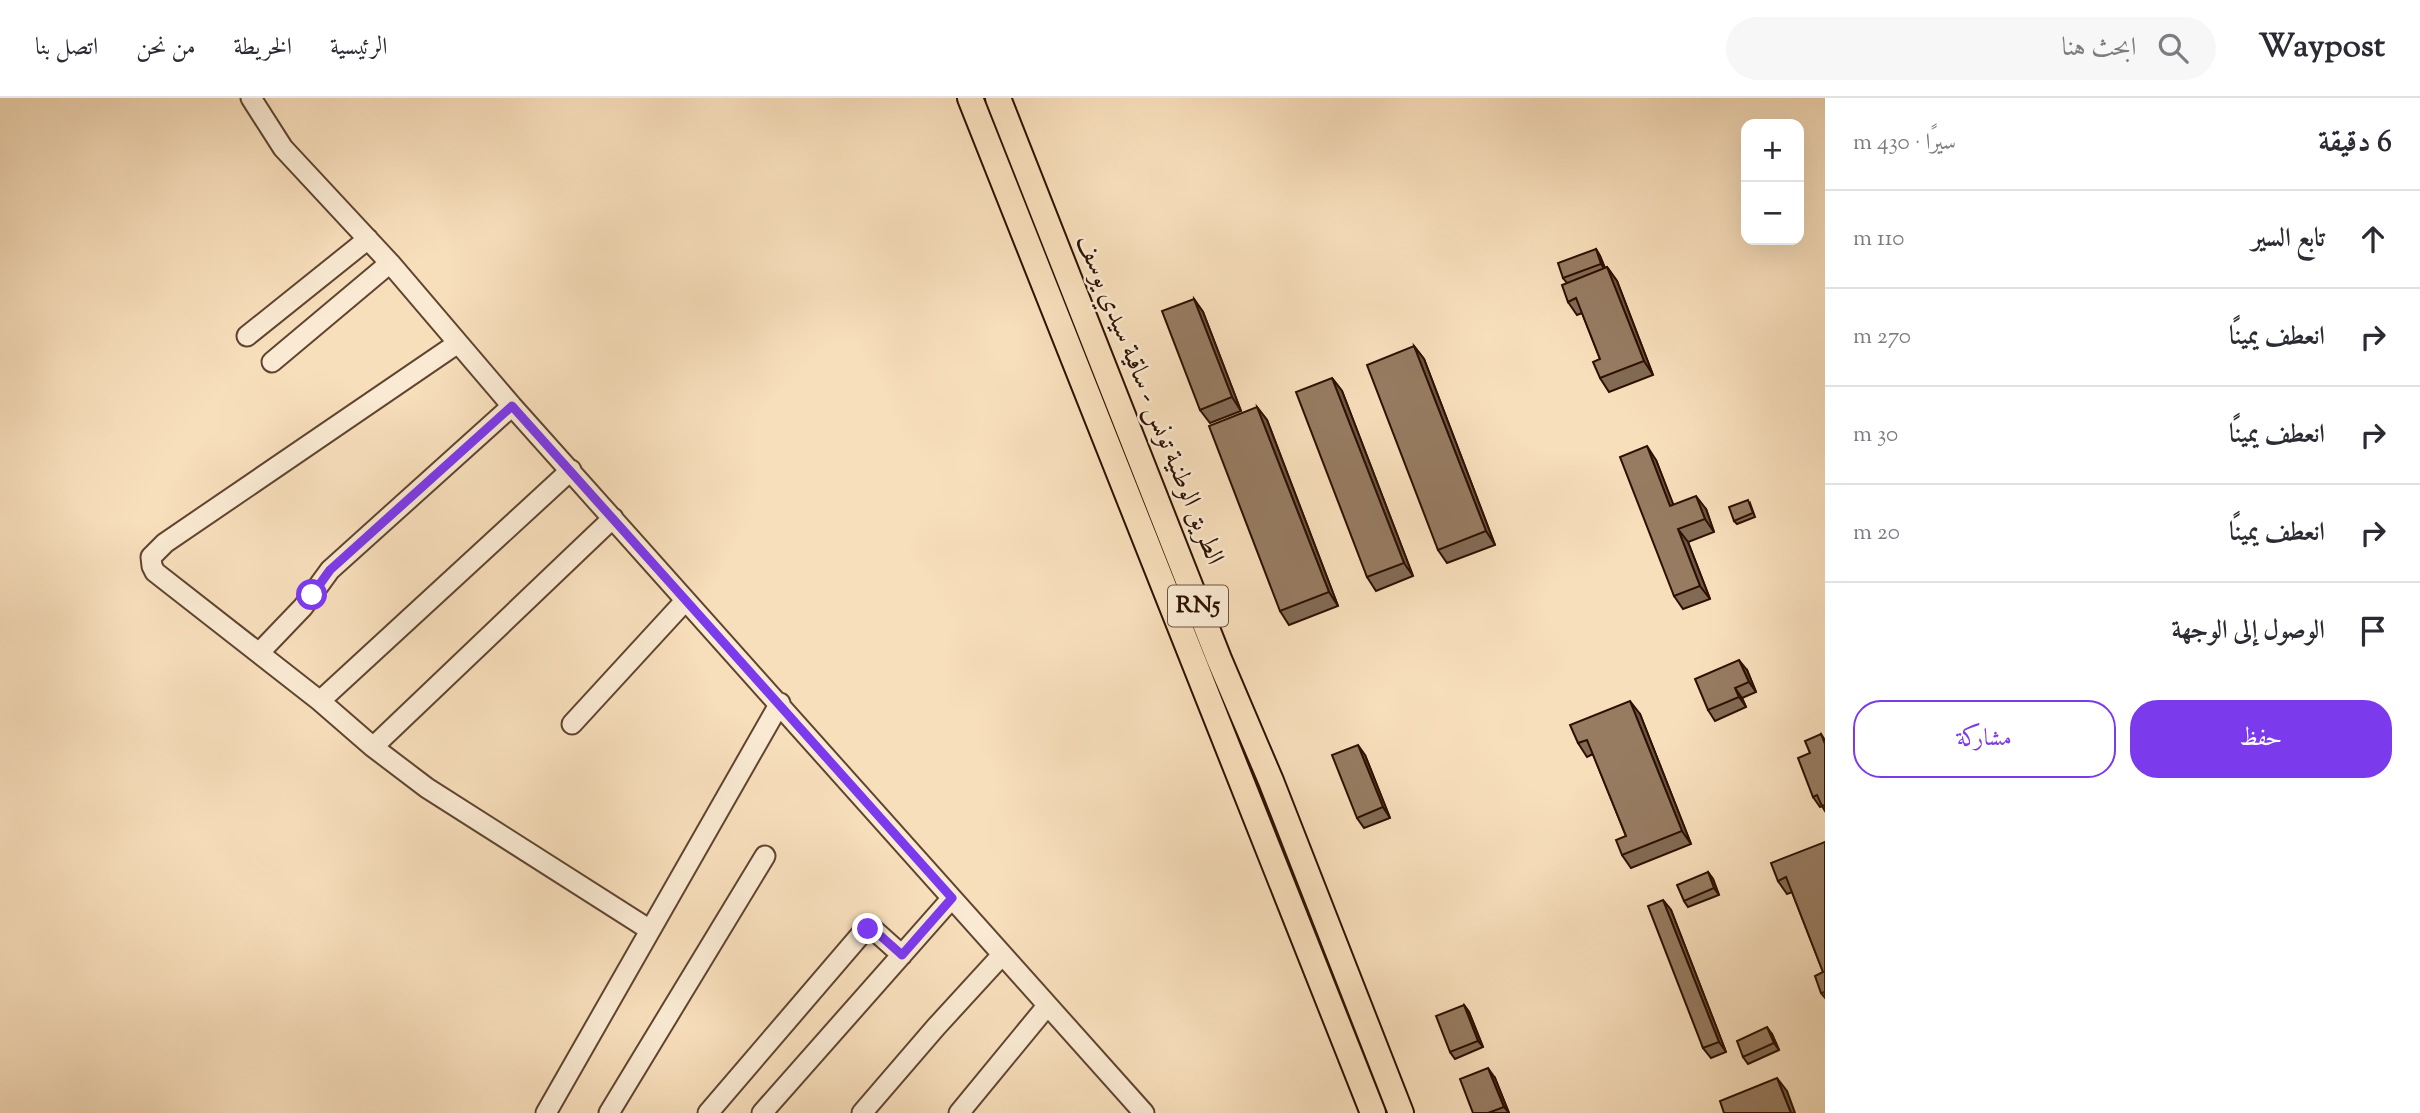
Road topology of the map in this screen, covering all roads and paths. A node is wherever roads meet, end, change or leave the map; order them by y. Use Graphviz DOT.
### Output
graph roads {
  1 [pos="251,98"];
  2 [pos="970,98"];
  3 [pos="998,98"];
  4 [pos="368,239"];
  5 [pos="390,263"];
  6 [pos="247,336"];
  7 [pos="458,342"];
  8 [pos="272,362"];
  9 [pos="512,406"];
  10 [pos="571,470"];
  11 [pos="613,518"];
  12 [pos="685,601"];
  13 [pos="259,653"];
  14 [pos="320,701"];
  15 [pos="780,704"];
  16 [pos="572,724"];
  17 [pos="373,747"];
  18 [pos="765,856"];
  19 [pos="952,898"];
  20 [pos="650,930"];
  21 [pos="902,955"];
  22 [pos="1002,955"];
  23 [pos="1047,1006"];
  24 [pos="546,1113"];
  25 [pos="609,1113"];
  26 [pos="708,1113"];
  27 [pos="762,1113"];
  28 [pos="862,1113"];
  29 [pos="960,1113"];
  30 [pos="1144,1113"];
  31 [pos="1373,1113"];
  32 [pos="1401,1113"];
  1 -- 4 [label="street"];
  2 -- 31 [label="main road, الطريق الوطنية تونس - ساقية سيدي يوسف / RN5"];
  3 -- 32 [label="main road, الطريق الوطنية تونس - ساقية سيدي يوسف / RN5"];
  4 -- 5 [label="street"];
  4 -- 6 [label="street"];
  5 -- 7 [label="street"];
  5 -- 8 [label="street"];
  7 -- 9 [label="street"];
  7 -- 13 [label="street"];
  9 -- 10 [label="street"];
  9 -- 13 [label="street"];
  10 -- 11 [label="street"];
  10 -- 14 [label="street"];
  11 -- 12 [label="street"];
  11 -- 17 [label="street"];
  12 -- 15 [label="street"];
  12 -- 16 [label="street"];
  13 -- 14 [label="street"];
  14 -- 17 [label="street"];
  15 -- 19 [label="street"];
  15 -- 20 [label="street"];
  17 -- 20 [label="street"];
  18 -- 25 [label="street"];
  19 -- 21 [label="street"];
  19 -- 22 [label="street"];
  20 -- 24 [label="street"];
  21 -- 26 [label="street"];
  21 -- 27 [label="street"];
  22 -- 23 [label="street"];
  22 -- 28 [label="street"];
  23 -- 29 [label="street"];
  23 -- 30 [label="street"];
}
